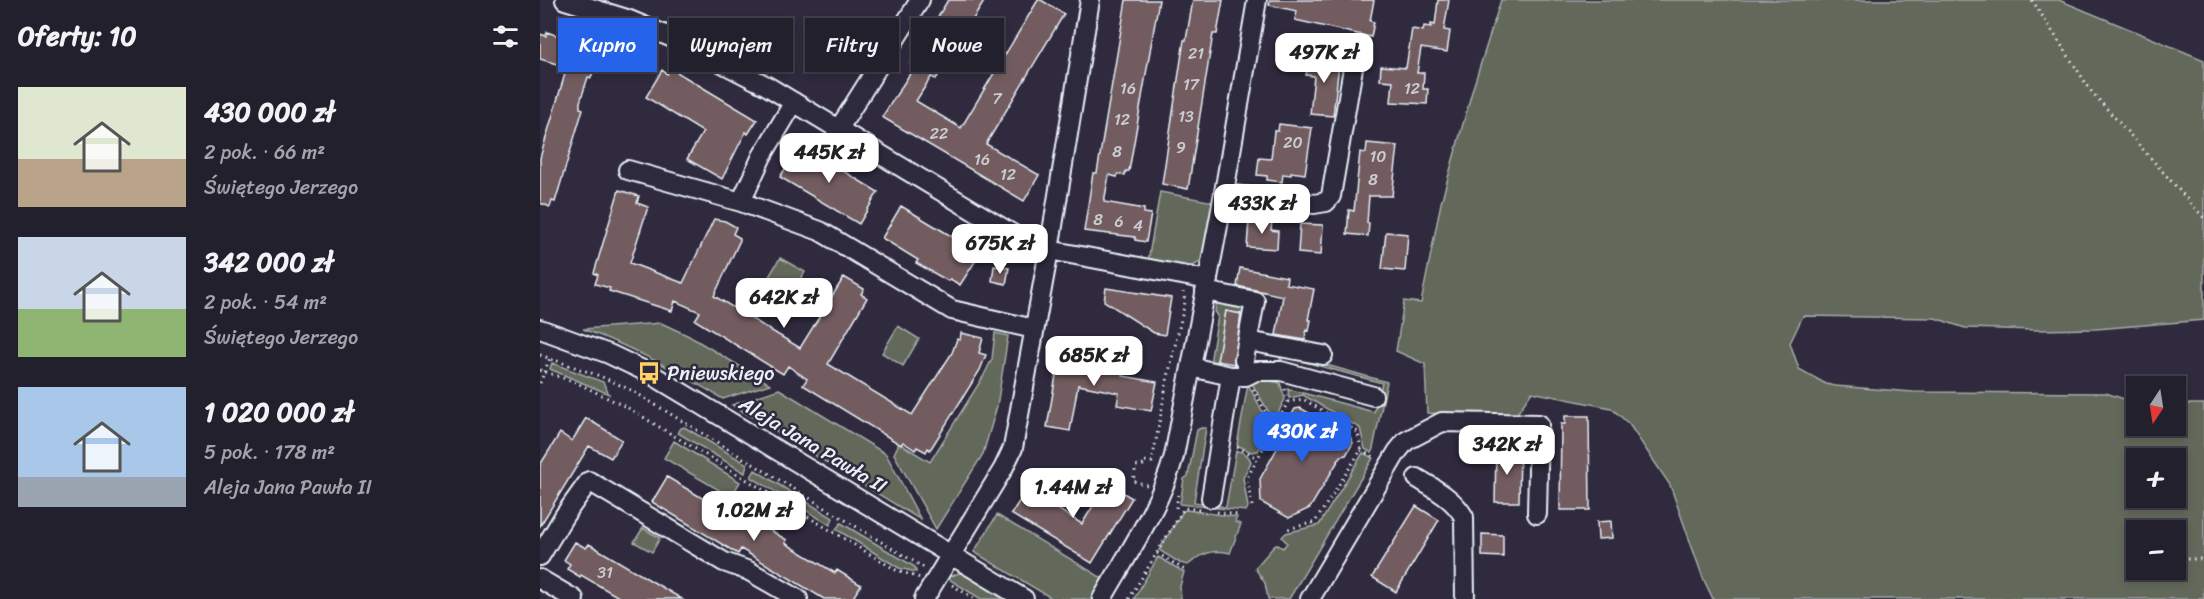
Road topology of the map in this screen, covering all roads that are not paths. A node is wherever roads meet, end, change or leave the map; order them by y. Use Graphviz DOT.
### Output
graph roads {
  1 [pos="565,0"];
  2 [pos="920,0"];
  3 [pos="1090,0"];
  4 [pos="1257,0"];
  5 [pos="603,5"];
  6 [pos="1353,68"];
  7 [pos="794,102"];
  8 [pos="838,130"];
  9 [pos="628,170"];
  10 [pos="1224,194"];
  11 [pos="741,202"];
  12 [pos="1049,250"];
  13 [pos="1206,286"];
  14 [pos="540,329"];
  15 [pos="1034,330"];
  16 [pos="1248,341"];
  17 [pos="1323,355"];
  18 [pos="1191,367"];
  19 [pos="1240,370"];
  20 [pos="1373,396"];
  21 [pos="1417,478"];
  22 [pos="1211,498"];
  23 [pos="1537,514"];
  24 [pos="951,555"];
  25 [pos="540,556"];
  26 [pos="540,579"];
  27 [pos="932,587"];
  28 [pos="574,599"];
  29 [pos="798,599"];
  30 [pos="1024,599"];
  31 [pos="1102,599"];
  32 [pos="1310,599"];
  33 [pos="1465,599"];
  1 -- 5 [label="street"];
  2 -- 8 [label="street"];
  3 -- 12 [label="street"];
  4 -- 10 [label="street"];
  5 -- 7 [label="street"];
  6 -- 10 [label="street"];
  7 -- 8 [label="street"];
  7 -- 11 [label="street"];
  8 -- 12 [label="street"];
  9 -- 11 [label="street"];
  10 -- 13 [label="street"];
  11 -- 15 [label="street"];
  12 -- 13 [label="street"];
  12 -- 15 [label="street"];
  13 -- 16 [label="street"];
  13 -- 18 [label="street"];
  14 -- 24 [label="street, Aleja Jana Pawła II"];
  15 -- 24 [label="street"];
  16 -- 17 [label="street"];
  16 -- 19 [label="street"];
  18 -- 19 [label="street"];
  18 -- 31 [label="street"];
  19 -- 20 [label="street"];
  19 -- 22 [label="street"];
  21 -- 33 [label="street"];
  23 -- 32 [label="street"];
  24 -- 27 [label="street"];
  24 -- 30 [label="street, Aleja Jana Pawła II"];
  25 -- 29 [label="street"];
  26 -- 28 [label="street"];
}
